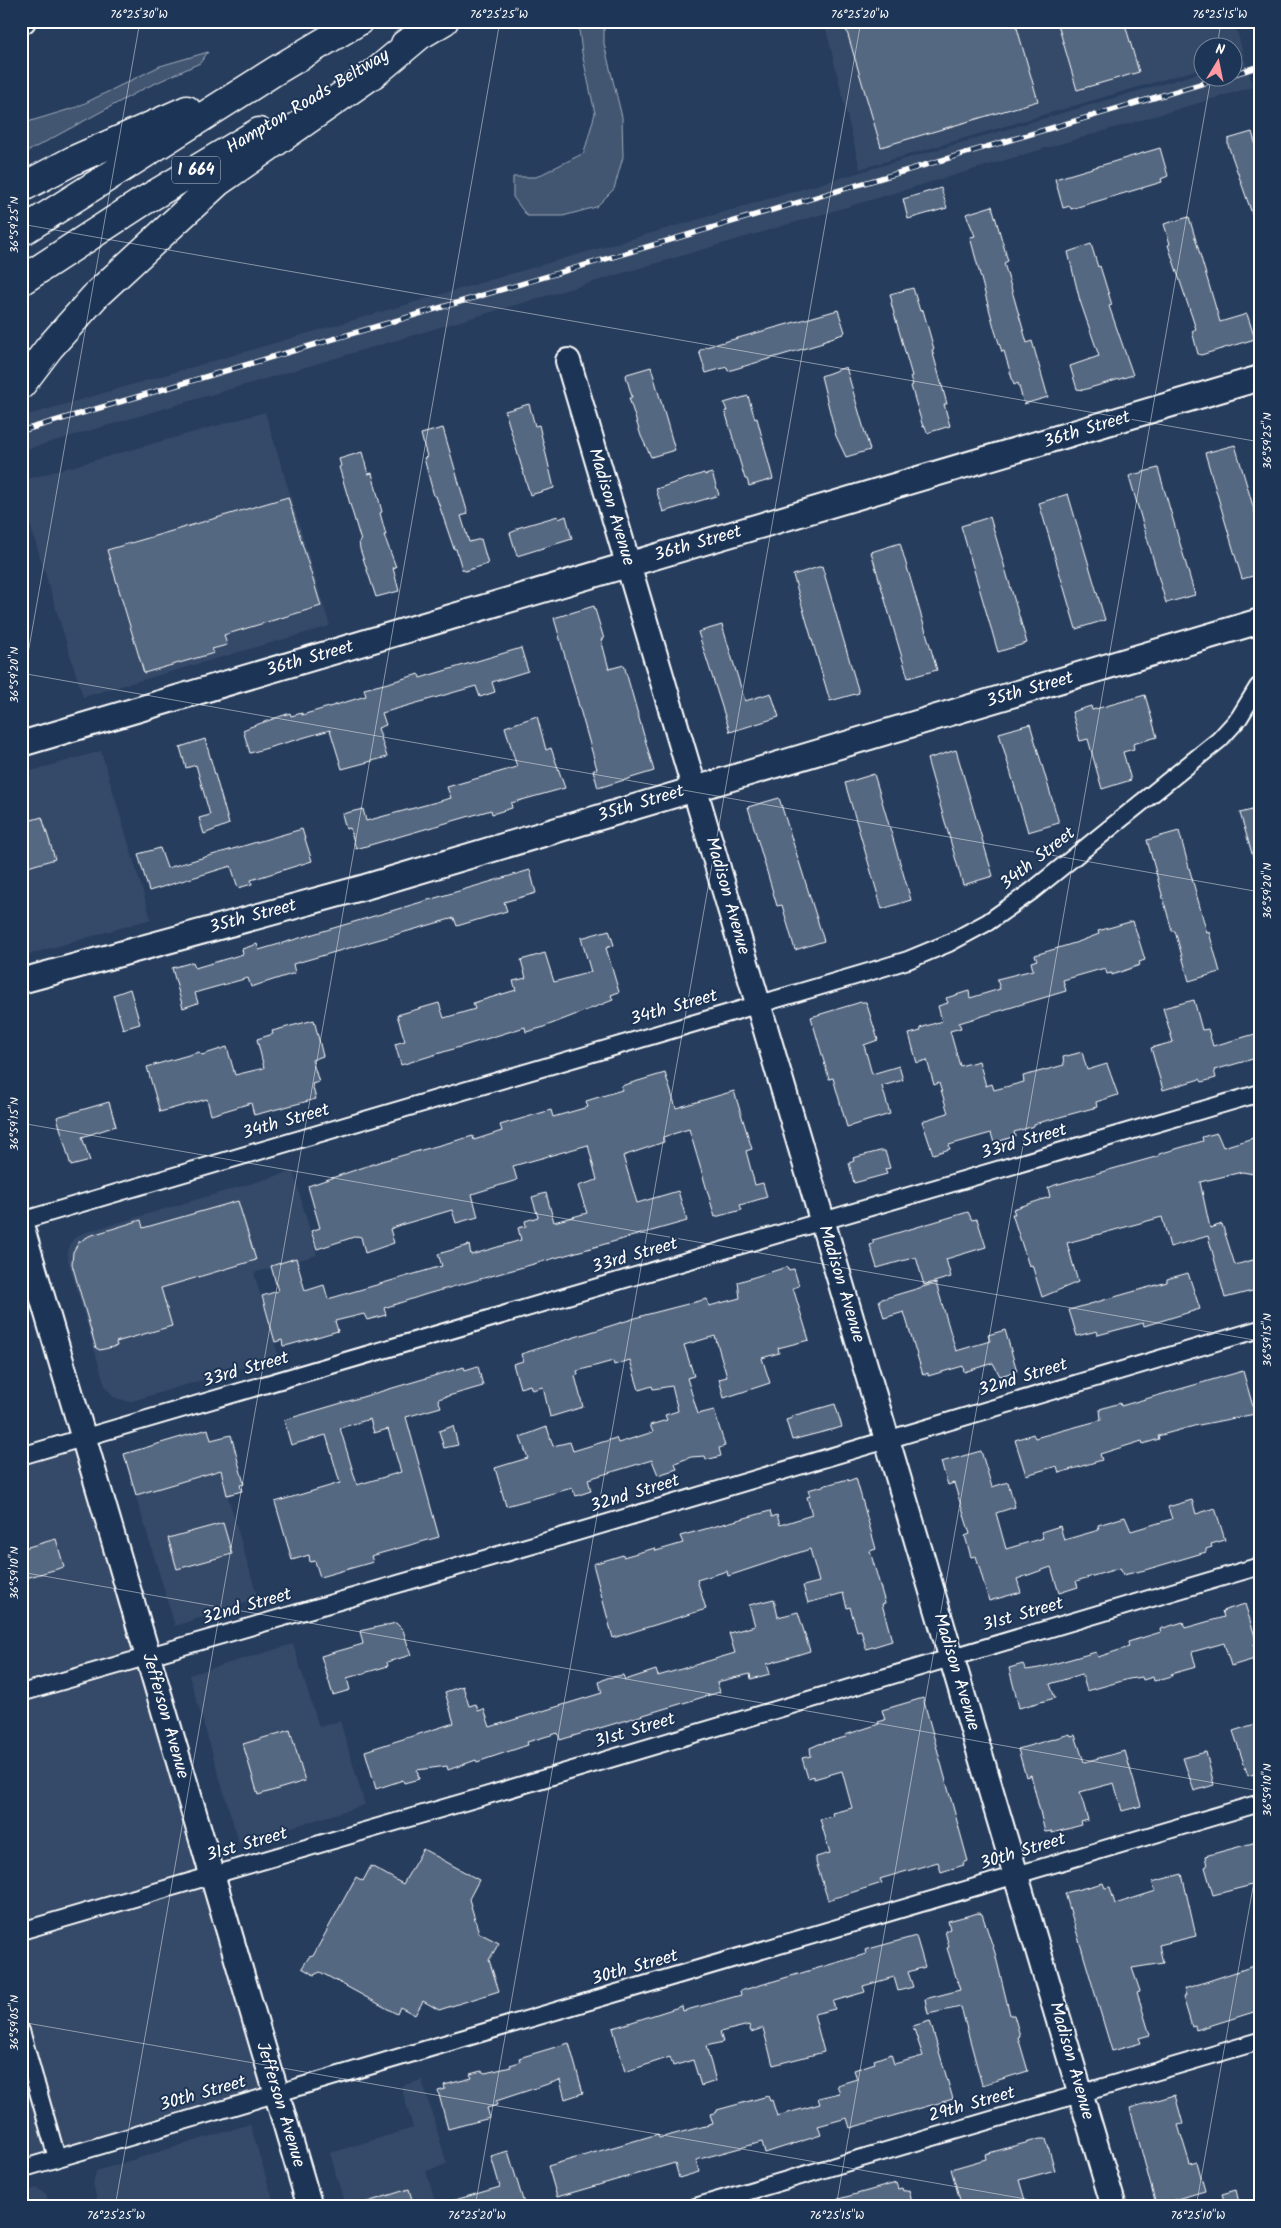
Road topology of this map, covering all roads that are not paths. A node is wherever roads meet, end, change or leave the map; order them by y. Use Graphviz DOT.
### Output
graph roads {
  1 [pos="358,21"];
  2 [pos="444,21"];
  3 [pos="374,68"];
  4 [pos="275,71"];
  5 [pos="21,188"];
  6 [pos="21,232"];
  7 [pos="21,281"];
  8 [pos="568,361"];
  9 [pos="1260,378"];
  10 [pos="21,385"];
  11 [pos="628,565"];
  12 [pos="1260,621"];
  13 [pos="1258,687"];
  14 [pos="21,744"];
  15 [pos="695,788"];
  16 [pos="21,981"];
  17 [pos="759,1004"];
  18 [pos="1260,1093"];
  19 [pos="21,1221"];
  20 [pos="822,1222"];
  21 [pos="21,1225"];
  22 [pos="1260,1329"];
  23 [pos="84,1439"];
  24 [pos="887,1439"];
  25 [pos="21,1456"];
  26 [pos="1260,1566"];
  27 [pos="147,1657"];
  28 [pos="951,1657"];
  29 [pos="21,1693"];
  30 [pos="1260,1803"];
  31 [pos="1016,1875"];
  32 [pos="212,1876"];
  33 [pos="21,1931"];
  34 [pos="21,2032"];
  35 [pos="1260,2042"];
  36 [pos="276,2094"];
  37 [pos="1080,2094"];
  38 [pos="57,2158"];
  39 [pos="21,2169"];
  40 [pos="310,2207"];
  41 [pos="695,2207"];
  42 [pos="1114,2207"];
  1 -- 4 [label="highway, I 664"];
  2 -- 3 [label="highway"];
  3 -- 7 [label="highway, Hampton Roads Beltway / I 664"];
  3 -- 10 [label="highway"];
  4 -- 5 [label="highway"];
  4 -- 6 [label="highway, I 664"];
  8 -- 11 [label="street, Madison Avenue"];
  9 -- 11 [label="street, 36th Street"];
  11 -- 14 [label="street, 36th Street"];
  11 -- 15 [label="street, Madison Avenue"];
  12 -- 15 [label="street, 35th Street"];
  13 -- 17 [label="street, 34th Street"];
  15 -- 16 [label="street, 35th Street"];
  15 -- 17 [label="street, Madison Avenue"];
  17 -- 19 [label="street, 34th Street"];
  17 -- 20 [label="street, Madison Avenue"];
  18 -- 20 [label="street, 33rd Street"];
  20 -- 23 [label="street, 33rd Street"];
  20 -- 24 [label="street, Madison Avenue"];
  21 -- 23 [label="street, Jefferson Avenue"];
  22 -- 24 [label="street, 32nd Street"];
  23 -- 25 [label="street, 33rd Street"];
  23 -- 27 [label="street, Jefferson Avenue"];
  24 -- 27 [label="street, 32nd Street"];
  24 -- 28 [label="street, Madison Avenue"];
  26 -- 28 [label="street, 31st Street"];
  27 -- 29 [label="street, 32nd Street"];
  27 -- 32 [label="street, Jefferson Avenue"];
  28 -- 31 [label="street, Madison Avenue"];
  28 -- 32 [label="street, 31st Street"];
  30 -- 31 [label="street, 30th Street"];
  31 -- 36 [label="street, 30th Street"];
  31 -- 37 [label="street, Madison Avenue"];
  32 -- 33 [label="street, 31st Street"];
  32 -- 36 [label="street, Jefferson Avenue"];
  34 -- 38 [label="street"];
  35 -- 37 [label="street, 29th Street"];
  36 -- 38 [label="street, 30th Street"];
  36 -- 40 [label="street, Jefferson Avenue"];
  37 -- 41 [label="street, 29th Street"];
  37 -- 42 [label="street, Madison Avenue"];
  38 -- 39 [label="street, 30th Street"];
}
